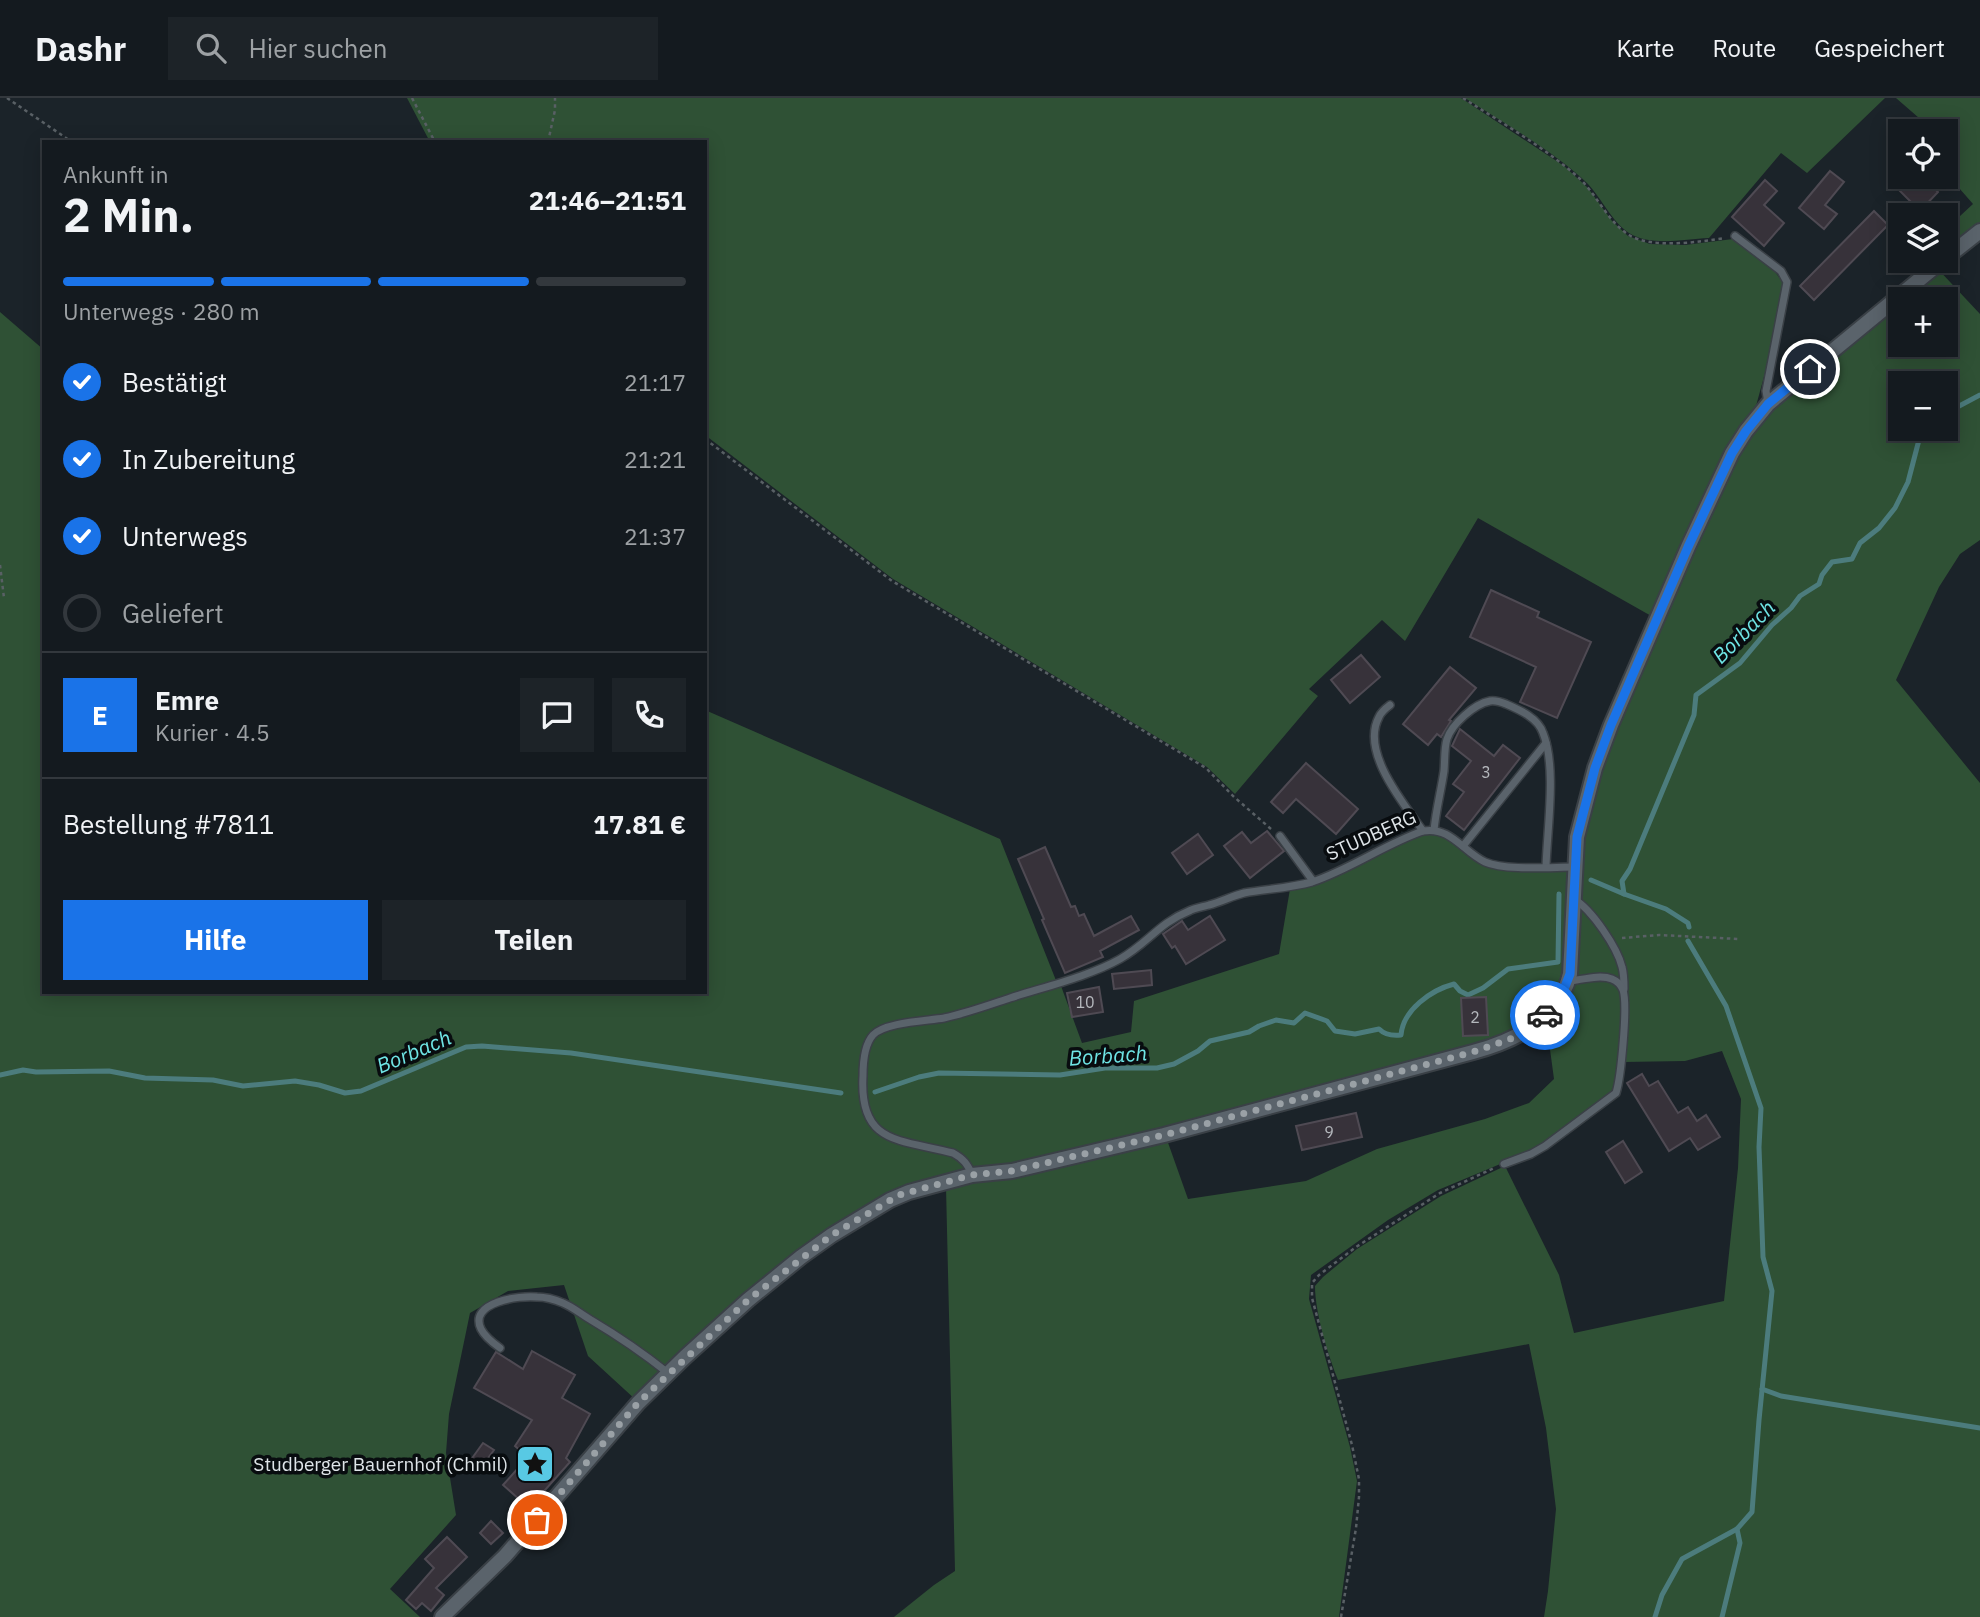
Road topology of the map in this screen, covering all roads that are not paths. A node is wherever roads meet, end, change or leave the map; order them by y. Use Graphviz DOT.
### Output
graph roads {
  1 [pos="1980,231"];
  2 [pos="1735,236"];
  3 [pos="1958,248"];
  4 [pos="1927,273"];
  5 [pos="1768,404"];
  6 [pos="1390,705"];
  7 [pos="1546,742"];
  8 [pos="1434,830"];
  9 [pos="1423,831"];
  10 [pos="1280,836"];
  11 [pos="1463,846"];
  12 [pos="1546,867"];
  13 [pos="1574,867"];
  14 [pos="1313,881"];
  15 [pos="1574,899"];
  16 [pos="1568,981"];
  17 [pos="1624,995"];
  18 [pos="1504,1164"];
  19 [pos="972,1175"];
  20 [pos="500,1349"];
  21 [pos="668,1374"];
  22 [pos="442,1617"];
  1 -- 3 [label="street"];
  2 -- 5 [label="lane"];
  4 -- 5 [label="street"];
  5 -- 13 [label="street"];
  6 -- 9 [label="lane"];
  7 -- 8 [label="lane"];
  7 -- 11 [label="lane"];
  7 -- 12 [label="lane"];
  8 -- 9 [label="lane, STUDBERG"];
  8 -- 11 [label="lane, STUDBERG"];
  9 -- 14 [label="lane, STUDBERG"];
  10 -- 14 [label="lane"];
  11 -- 12 [label="lane, STUDBERG"];
  12 -- 13 [label="lane, STUDBERG"];
  13 -- 15 [label="street"];
  14 -- 19 [label="lane, STUDBERG"];
  15 -- 16 [label="street"];
  15 -- 17 [label="lane"];
  16 -- 17 [label="lane"];
  16 -- 19 [label="street"];
  17 -- 18 [label="lane"];
  19 -- 21 [label="street"];
  20 -- 21 [label="lane"];
  21 -- 22 [label="street"];
}
